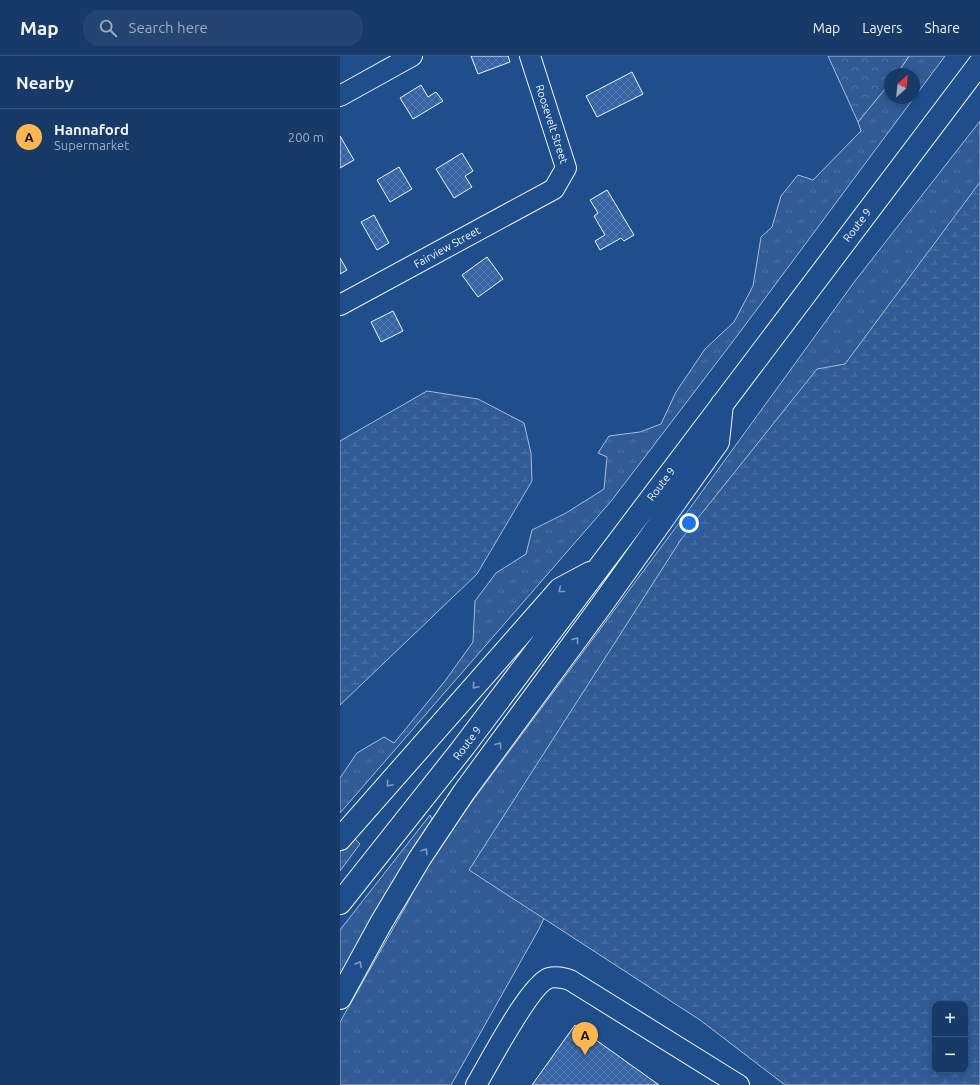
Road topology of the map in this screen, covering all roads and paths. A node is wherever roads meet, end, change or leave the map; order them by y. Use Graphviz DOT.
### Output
graph roads {
  1 [pos="412,56"];
  2 [pos="530,56"];
  3 [pos="979,64"];
  4 [pos="340,96"];
  5 [pos="554,189"];
  6 [pos="340,305"];
  7 [pos="722,404"];
  8 [pos="595,571"];
  9 [pos="340,839"];
  10 [pos="340,903"];
  11 [pos="340,998"];
  12 [pos="476,1085"];
  13 [pos="738,1085"];
  1 -- 4 [label="street"];
  2 -- 5 [label="street, Roosevelt Street"];
  3 -- 7 [label="highway, Route 9"];
  5 -- 6 [label="street, Fairview Street"];
  7 -- 8 [label="highway, Route 9"];
  11 -- 7 [label="highway, one-way"];
  8 -- 9 [label="highway, one-way"];
  8 -- 10 [label="highway, Route 9"];
  12 -- 13 [label="street"];
}
